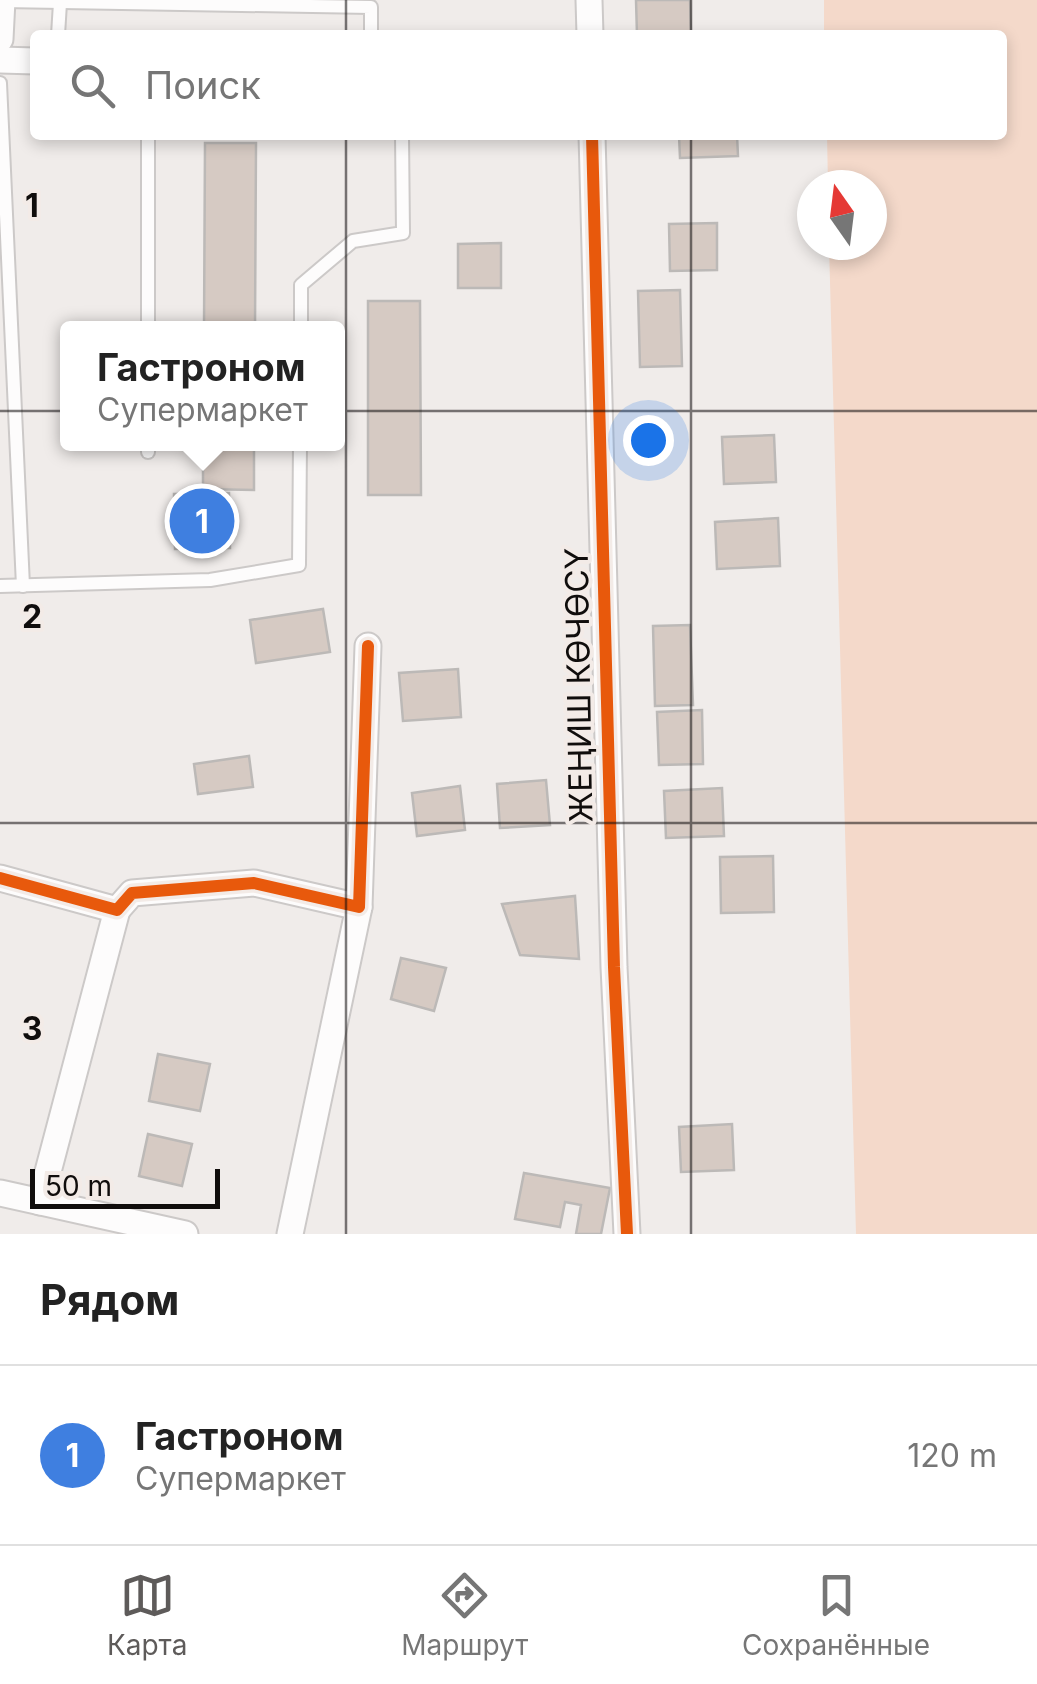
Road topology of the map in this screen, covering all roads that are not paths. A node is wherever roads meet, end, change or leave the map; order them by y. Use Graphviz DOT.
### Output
graph roads {
  1 [pos="589,0"];
  2 [pos="2,1"];
  3 [pos="60,3"];
  4 [pos="58,30"];
  5 [pos="371,30"];
  6 [pos="590,30"];
  7 [pos="0,39"];
  8 [pos="0,60"];
  9 [pos="30,60"];
  10 [pos="0,83"];
  11 [pos="148,140"];
  12 [pos="402,140"];
  13 [pos="592,140"];
  14 [pos="148,321"];
  15 [pos="301,321"];
  16 [pos="300,451"];
  17 [pos="0,586"];
  18 [pos="23,586"];
  19 [pos="368,646"];
  20 [pos="0,878"];
  21 [pos="359,907"];
  22 [pos="117,910"];
  23 [pos="0,1193"];
  24 [pos="40,1202"];
  25 [pos="185,1234"];
  26 [pos="290,1234"];
  27 [pos="627,1234"];
  1 -- 6 [label="street"];
  2 -- 3 [label="lane"];
  2 -- 7 [label="street"];
  3 -- 4 [label="lane"];
  3 -- 5 [label="lane"];
  8 -- 9 [label="street"];
  10 -- 18 [label="lane"];
  11 -- 14 [label="lane"];
  12 -- 15 [label="lane"];
  13 -- 27 [label="street, ЖЕҢИШ КӨЧӨСҮ"];
  16 -- 18 [label="lane"];
  17 -- 18 [label="lane"];
  19 -- 21 [label="street"];
  20 -- 22 [label="street"];
  21 -- 22 [label="street"];
  21 -- 26 [label="street"];
  22 -- 24 [label="street"];
  23 -- 24 [label="street"];
  24 -- 25 [label="street"];
}
